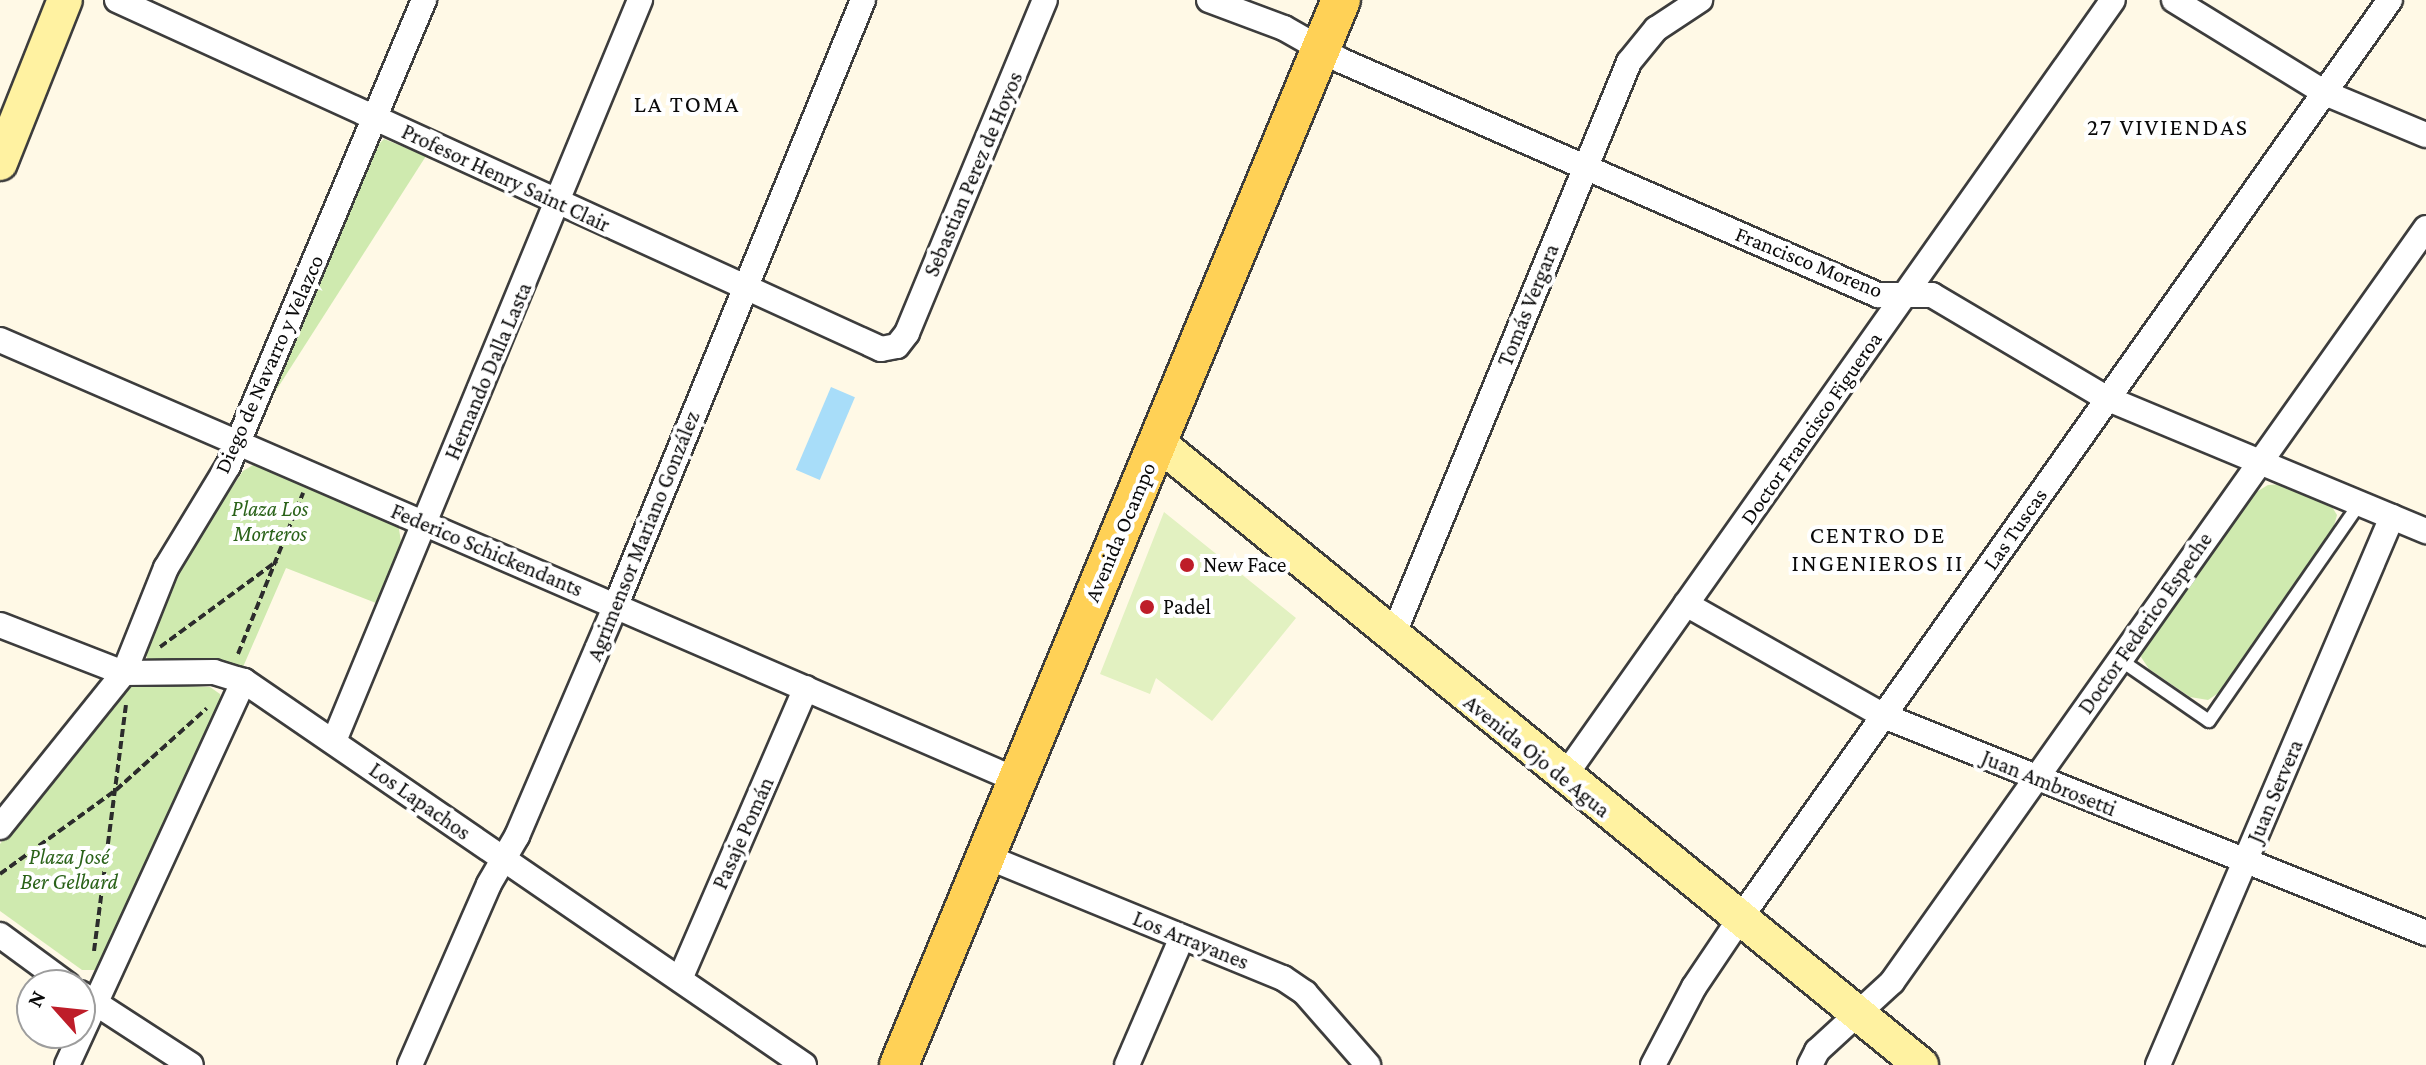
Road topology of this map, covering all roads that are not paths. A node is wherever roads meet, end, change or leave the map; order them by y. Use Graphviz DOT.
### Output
graph roads {
  1 [pos="41,0"];
  2 [pos="65,0"];
  3 [pos="117,0"];
  4 [pos="424,0"];
  5 [pos="640,0"];
  6 [pos="863,0"];
  7 [pos="1045,0"];
  8 [pos="1209,0"];
  9 [pos="1341,0"];
  10 [pos="1700,0"];
  11 [pos="2113,0"];
  12 [pos="2174,0"];
  13 [pos="2390,0"];
  14 [pos="1320,50"];
  15 [pos="2325,93"];
  16 [pos="0,101"];
  17 [pos="375,119"];
  18 [pos="2426,135"];
  19 [pos="3,147"];
  20 [pos="1584,168"];
  21 [pos="557,203"];
  22 [pos="2426,228"];
  23 [pos="745,286"];
  24 [pos="1904,296"];
  25 [pos="0,340"];
  26 [pos="897,346"];
  27 [pos="2106,398"];
  28 [pos="1157,442"];
  29 [pos="237,443"];
  30 [pos="2258,464"];
  31 [pos="2359,504"];
  32 [pos="2392,517"];
  33 [pos="424,524"];
  34 [pos="2426,531"];
  35 [pos="1686,604"];
  36 [pos="616,605"];
  37 [pos="0,625"];
  38 [pos="1392,638"];
  39 [pos="2119,659"];
  40 [pos="124,673"];
  41 [pos="244,681"];
  42 [pos="806,688"];
  43 [pos="1884,716"];
  44 [pos="334,741"];
  45 [pos="1564,777"];
  46 [pos="2035,778"];
  47 [pos="1017,780"];
  48 [pos="0,827"];
  49 [pos="985,856"];
  50 [pos="504,859"];
  51 [pos="2245,862"];
  52 [pos="1739,920"];
  53 [pos="2426,933"];
  54 [pos="0,935"];
  55 [pos="1182,937"];
  56 [pos="46,969"];
  57 [pos="680,979"];
  58 [pos="96,983"];
  59 [pos="96,1004"];
  60 [pos="1860,1016"];
  61 [pos="1356,1061"];
  62 [pos="2160,1064"];
  63 [pos="191,1065"];
  64 [pos="410,1065"];
  65 [pos="804,1065"];
  66 [pos="899,1065"];
  67 [pos="1127,1065"];
  68 [pos="1653,1065"];
  69 [pos="1810,1065"];
  70 [pos="1921,1065"];
  1 -- 16 [label="main road"];
  2 -- 19 [label="main road"];
  3 -- 17 [label="street, Profesor Henry Saint Clair"];
  4 -- 17 [label="street, Diego de Navarro y Velazco"];
  5 -- 21 [label="street, Hernando Dalla Lasta"];
  6 -- 23 [label="street, Agrimensor Mariano González"];
  7 -- 26 [label="street, Sebastian Perez de Hoyos"];
  8 -- 14 [label="street, Francisco Moreno"];
  9 -- 14 [label="main road, Avenida Ocampo"];
  10 -- 20 [label="street, Tomás Vergara"];
  11 -- 24 [label="street, Doctor Francisco Figueroa"];
  12 -- 15 [label="street"];
  13 -- 15 [label="street, Las Tuscas"];
  14 -- 20 [label="street, Francisco Moreno"];
  14 -- 28 [label="main road, Avenida Ocampo"];
  15 -- 18 [label="street"];
  15 -- 27 [label="street, Las Tuscas"];
  17 -- 21 [label="street, Profesor Henry Saint Clair"];
  17 -- 29 [label="street, Diego de Navarro y Velazco"];
  20 -- 24 [label="street, Francisco Moreno"];
  20 -- 38 [label="street, Tomás Vergara"];
  21 -- 23 [label="street, Profesor Henry Saint Clair"];
  21 -- 33 [label="street, Hernando Dalla Lasta"];
  22 -- 30 [label="street, Doctor Federico Espeche"];
  23 -- 26 [label="street, Profesor Henry Saint Clair"];
  23 -- 36 [label="street, Agrimensor Mariano González"];
  24 -- 27 [label="street, Francisco Moreno"];
  24 -- 35 [label="street, Doctor Francisco Figueroa"];
  25 -- 29 [label="street, Federico Schickendants"];
  27 -- 30 [label="street, Francisco Moreno"];
  27 -- 43 [label="street, Las Tuscas"];
  28 -- 38 [label="main road, Avenida Ojo de Agua"];
  28 -- 47 [label="main road, Avenida Ocampo"];
  29 -- 33 [label="street, Federico Schickendants"];
  29 -- 40 [label="street, Diego de Navarro y Velazco"];
  30 -- 31 [label="street, Francisco Moreno"];
  30 -- 39 [label="street, Doctor Federico Espeche"];
  31 -- 32 [label="street, Francisco Moreno"];
  31 -- 39 [label="lane"];
  32 -- 34 [label="street, Francisco Moreno"];
  32 -- 51 [label="street, Juan Servera"];
  33 -- 36 [label="street, Federico Schickendants"];
  33 -- 44 [label="street, Hernando Dalla Lasta"];
  35 -- 43 [label="street, Juan Ambrosetti"];
  35 -- 45 [label="street, Doctor Francisco Figueroa"];
  36 -- 42 [label="street, Federico Schickendants"];
  36 -- 50 [label="street, Agrimensor Mariano González"];
  37 -- 40 [label="street, Los Lapachos"];
  38 -- 45 [label="main road, Avenida Ojo de Agua"];
  39 -- 46 [label="street, Doctor Federico Espeche"];
  40 -- 41 [label="street, Los Lapachos"];
  40 -- 48 [label="street, Diego de Navarro y Velazco"];
  41 -- 44 [label="street, Los Lapachos"];
  41 -- 58 [label="street"];
  42 -- 47 [label="street, Federico Schickendants"];
  42 -- 57 [label="street, Pasaje Pomán"];
  43 -- 46 [label="street, Juan Ambrosetti"];
  43 -- 52 [label="street, Las Tuscas"];
  44 -- 50 [label="street, Los Lapachos"];
  45 -- 52 [label="main road, Avenida Ojo de Agua"];
  46 -- 51 [label="street, Juan Ambrosetti"];
  46 -- 60 [label="street, Doctor Federico Espeche"];
  47 -- 49 [label="main road, Avenida Ocampo"];
  49 -- 55 [label="street, Los Arrayanes"];
  49 -- 66 [label="main road, Avenida Ocampo"];
  50 -- 57 [label="street, Los Lapachos"];
  50 -- 64 [label="street, Agrimensor Mariano González"];
  51 -- 53 [label="street, Juan Ambrosetti"];
  51 -- 62 [label="street, Juan Servera"];
  52 -- 60 [label="main road, Avenida Ojo de Agua"];
  52 -- 68 [label="street, Las Tuscas"];
  54 -- 56 [label="street"];
  55 -- 61 [label="street, Los Arrayanes"];
  55 -- 67 [label="street"];
  57 -- 65 [label="street, Los Lapachos"];
  59 -- 63 [label="street"];
  60 -- 69 [label="street, Doctor Federico Espeche"];
  60 -- 70 [label="main road, Avenida Ojo de Agua"];
}
